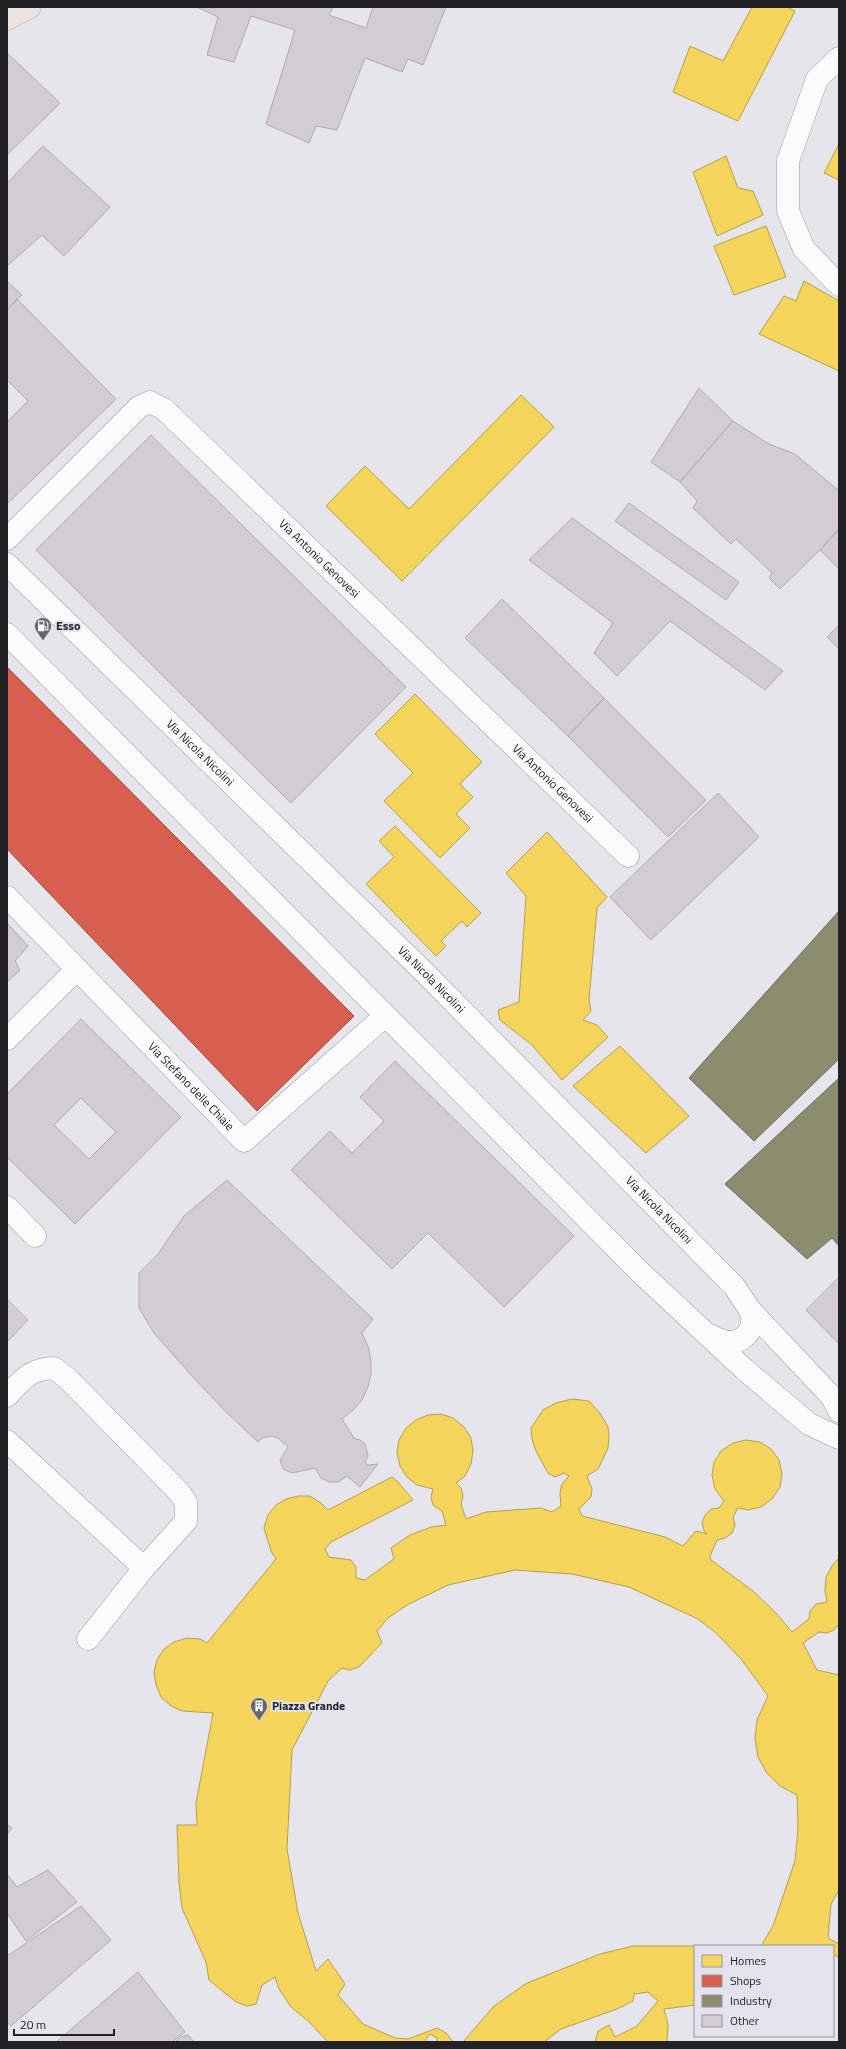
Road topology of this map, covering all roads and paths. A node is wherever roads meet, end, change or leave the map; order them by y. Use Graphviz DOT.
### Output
graph roads {
  1 [pos="30,7"];
  2 [pos="7,19"];
  3 [pos="839,58"];
  4 [pos="839,285"];
  5 [pos="7,539"];
  6 [pos="7,564"];
  7 [pos="7,634"];
  8 [pos="628,856"];
  9 [pos="7,898"];
  10 [pos="77,969"];
  11 [pos="385,1016"];
  12 [pos="7,1039"];
  13 [pos="7,1207"];
  14 [pos="35,1236"];
  15 [pos="750,1310"];
  16 [pos="709,1335"];
  17 [pos="7,1396"];
  18 [pos="839,1411"];
  19 [pos="839,1438"];
  20 [pos="7,1441"];
  21 [pos="144,1568"];
  22 [pos="88,1640"];
  1 -- 2 [label="highway"];
  3 -- 4 [label="street"];
  5 -- 8 [label="street, Via Antonio Genovesi"];
  6 -- 15 [label="street, Via Nicola Nicolini"];
  7 -- 11 [label="street"];
  9 -- 10 [label="street, Via Stefano delle Chiaie"];
  10 -- 11 [label="street, Via Stefano delle Chiaie"];
  10 -- 12 [label="street"];
  11 -- 16 [label="street"];
  13 -- 14 [label="street"];
  15 -- 16 [label="street"];
  15 -- 18 [label="street, Via Nicola Nicolini"];
  16 -- 19 [label="street"];
  17 -- 21 [label="street"];
  20 -- 21 [label="street"];
  21 -- 22 [label="street"];
}
